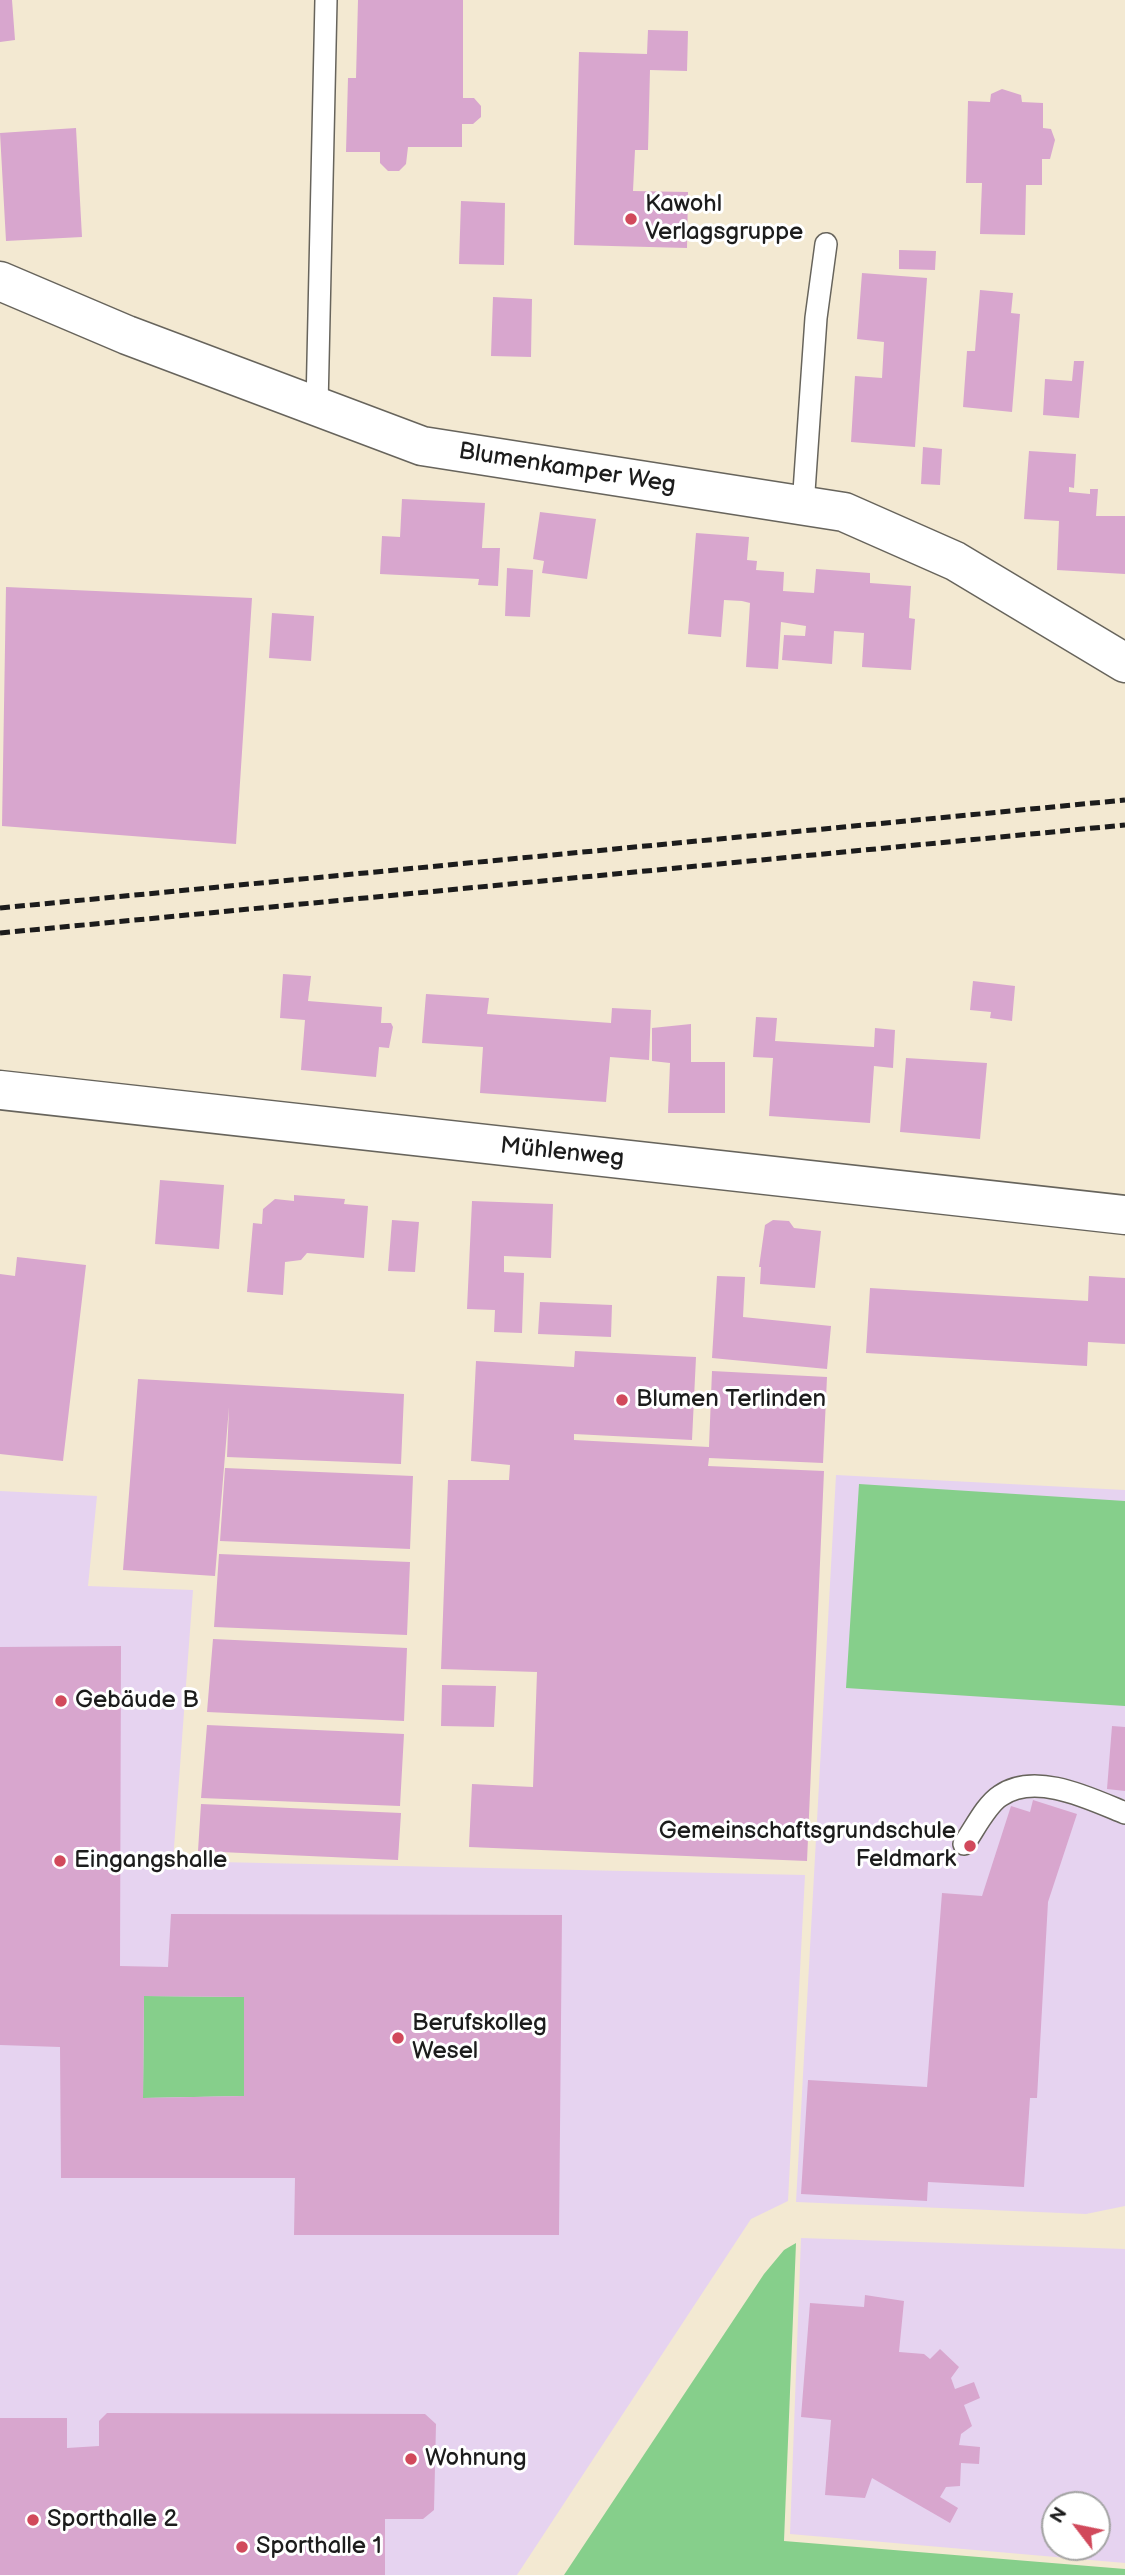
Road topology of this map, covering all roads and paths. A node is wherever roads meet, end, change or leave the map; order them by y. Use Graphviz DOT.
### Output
graph roads {
  1 [pos="326,0"];
  2 [pos="826,244"];
  3 [pos="0,281"];
  4 [pos="317,406"];
  5 [pos="803,506"];
  6 [pos="1125,663"];
  7 [pos="0,1090"];
  8 [pos="1125,1215"];
  9 [pos="1125,1813"];
  10 [pos="964,1844"];
  1 -- 4 [label="lane"];
  2 -- 5 [label="lane"];
  3 -- 4 [label="street, Blumenkamper Weg"];
  4 -- 5 [label="street, Blumenkamper Weg"];
  5 -- 6 [label="street, Blumenkamper Weg"];
  7 -- 8 [label="street, Mühlenweg"];
  9 -- 10 [label="lane"];
}
